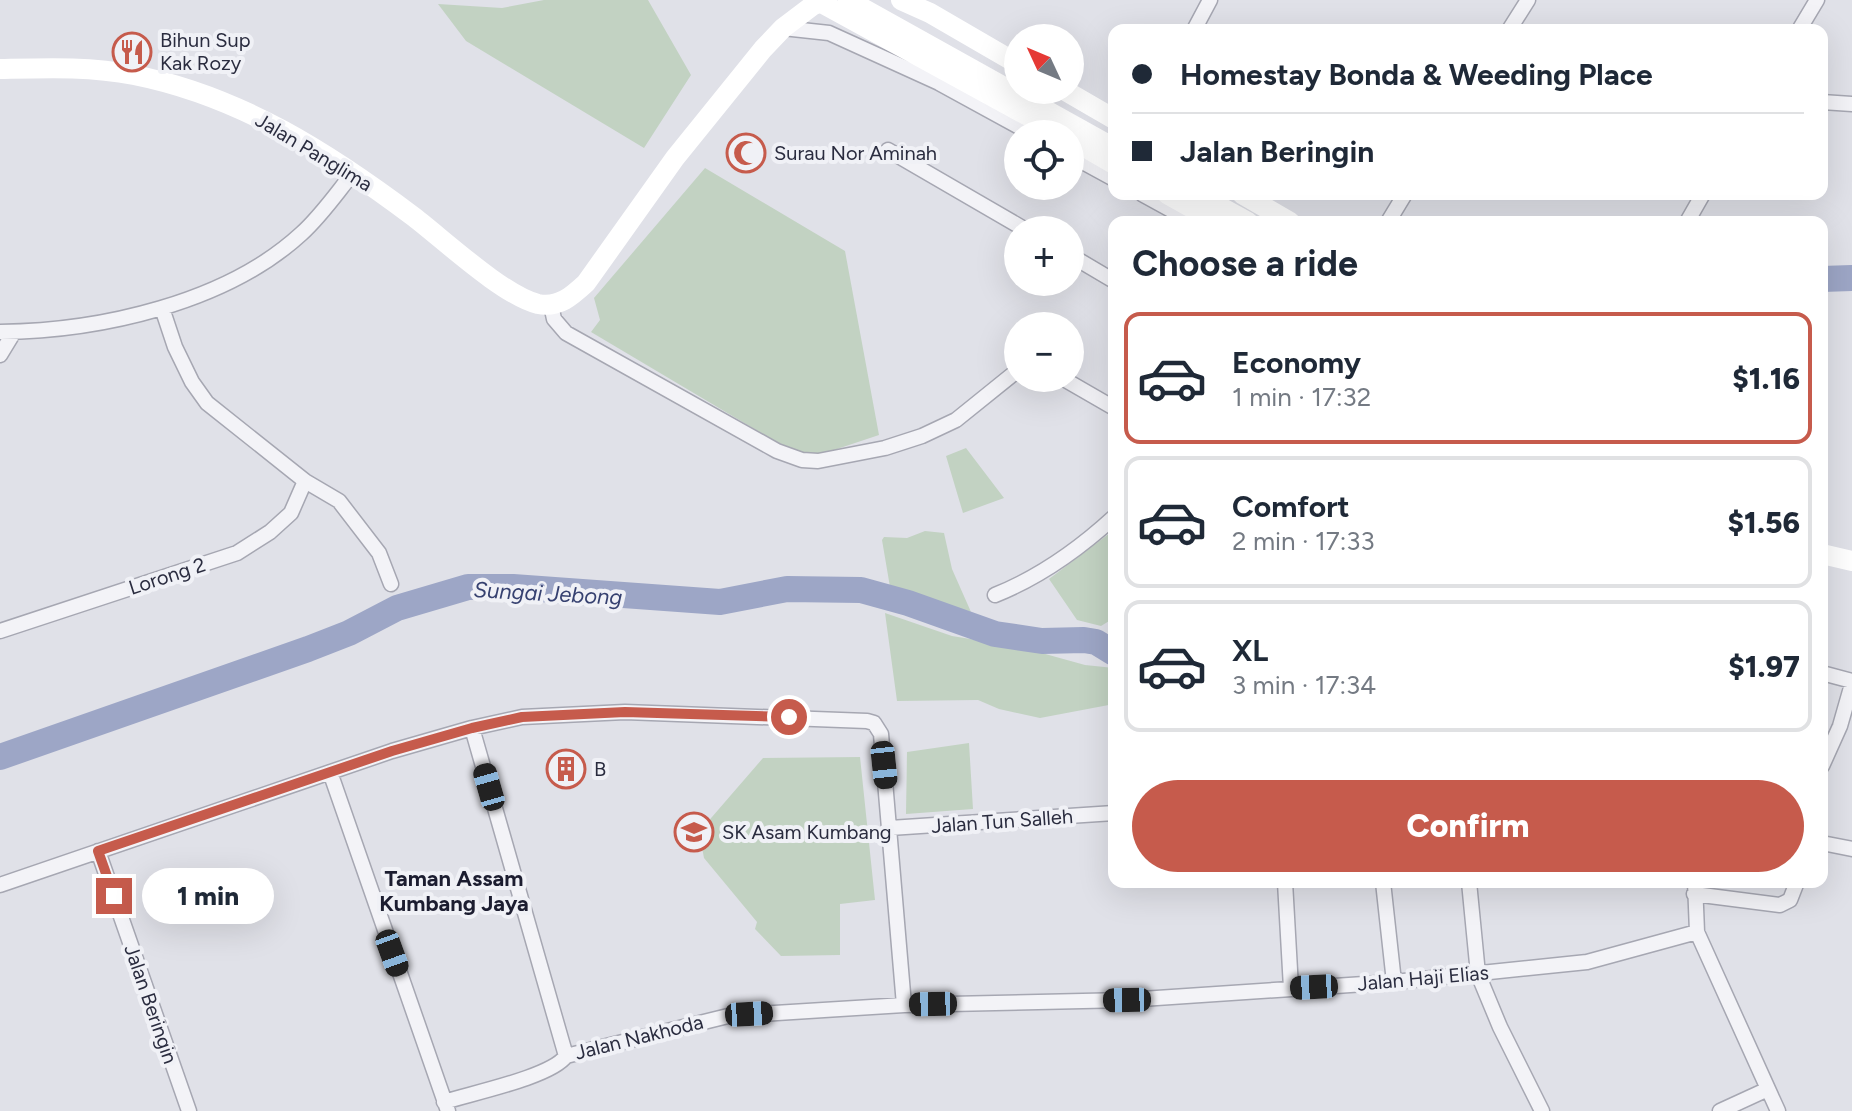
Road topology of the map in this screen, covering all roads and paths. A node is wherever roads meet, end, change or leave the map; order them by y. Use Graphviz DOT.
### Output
graph roads {
  1 [pos="816,0"];
  2 [pos="825,0"];
  3 [pos="848,0"];
  4 [pos="901,0"];
  5 [pos="1210,0"];
  6 [pos="1528,0"];
  7 [pos="1817,0"];
  8 [pos="1197,24"];
  9 [pos="1513,24"];
  10 [pos="1803,24"];
  11 [pos="783,28"];
  12 [pos="1004,56"];
  13 [pos="0,69"];
  14 [pos="1084,102"];
  15 [pos="1828,102"];
  16 [pos="1852,104"];
  17 [pos="1108,116"];
  18 [pos="1006,120"];
  19 [pos="1035,120"];
  20 [pos="1108,145"];
  21 [pos="1084,147"];
  22 [pos="888,150"];
  23 [pos="1108,161"];
  24 [pos="1084,163"];
  25 [pos="353,173"];
  26 [pos="1108,176"];
  27 [pos="1153,200"];
  28 [pos="1178,200"];
  29 [pos="1208,200"];
  30 [pos="1252,200"];
  31 [pos="1182,216"];
  32 [pos="1206,216"];
  33 [pos="1237,216"];
  34 [pos="1280,216"];
  35 [pos="1004,217"];
  36 [pos="1084,263"];
  37 [pos="1108,277"];
  38 [pos="551,305"];
  39 [pos="162,308"];
  40 [pos="7,332"];
  41 [pos="0,355"];
  42 [pos="1004,381"];
  43 [pos="1084,391"];
  44 [pos="1108,405"];
  45 [pos="305,481"];
  46 [pos="1108,522"];
  47 [pos="1828,555"];
  48 [pos="1852,561"];
  49 [pos="391,584"];
  50 [pos="995,595"];
  51 [pos="0,631"];
  52 [pos="1828,675"];
  53 [pos="1852,682"];
  54 [pos="472,728"];
  55 [pos="1828,753"];
  56 [pos="330,772"];
  57 [pos="1108,813"];
  58 [pos="890,828"];
  59 [pos="1828,844"];
  60 [pos="1852,849"];
  61 [pos="98,851"];
  62 [pos="0,885"];
  63 [pos="1285,888"];
  64 [pos="1384,888"];
  65 [pos="1470,888"];
  66 [pos="1694,888"];
  67 [pos="1795,888"];
  68 [pos="1697,932"];
  69 [pos="1478,974"];
  70 [pos="1394,982"];
  71 [pos="1291,988"];
  72 [pos="904,1005"];
  73 [pos="566,1056"];
  74 [pos="1768,1089"];
  75 [pos="446,1106"];
  76 [pos="189,1111"];
  77 [pos="1542,1111"];
  78 [pos="1720,1111"];
  79 [pos="1778,1111"];
  1 -- 19 [label="main road, bridge"];
  2 -- 11 [label="main road"];
  3 -- 20 [label="main road"];
  4 -- 12 [label="main road"];
  5 -- 8 [label="street"];
  6 -- 9 [label="street"];
  7 -- 10 [label="street"];
  11 -- 18 [label="street"];
  11 -- 38 [label="main road"];
  13 -- 25 [label="main road, Jalan Panglima"];
  14 -- 17 [label="main road"];
  15 -- 16 [label="street"];
  21 -- 23 [label="main road"];
  22 -- 35 [label="street"];
  24 -- 26 [label="street"];
  25 -- 38 [label="main road, Jalan Panglima"];
  25 -- 39 [label="street"];
  27 -- 31 [label="street"];
  28 -- 32 [label="main road"];
  29 -- 33 [label="main road"];
  30 -- 34 [label="main road"];
  36 -- 37 [label="street"];
  38 -- 42 [label="street"];
  39 -- 40 [label="street"];
  39 -- 45 [label="street"];
  40 -- 41 [label="street"];
  43 -- 44 [label="street"];
  45 -- 49 [label="street"];
  45 -- 51 [label="street, Lorong 2"];
  46 -- 50 [label="street"];
  47 -- 48 [label="main road"];
  52 -- 53 [label="street"];
  53 -- 55 [label="street"];
  54 -- 56 [label="street"];
  54 -- 58 [label="street"];
  54 -- 73 [label="street"];
  56 -- 61 [label="street"];
  56 -- 75 [label="street"];
  57 -- 58 [label="street, Jalan Tun Salleh"];
  58 -- 72 [label="street"];
  59 -- 60 [label="street"];
  61 -- 62 [label="street"];
  61 -- 76 [label="street, Jalan Beringin"];
  63 -- 71 [label="street"];
  64 -- 70 [label="street"];
  65 -- 69 [label="street"];
  66 -- 67 [label="street"];
  66 -- 68 [label="street"];
  68 -- 69 [label="street, Jalan Haji Elias"];
  68 -- 74 [label="street"];
  69 -- 70 [label="street, Jalan Haji Elias"];
  69 -- 77 [label="street"];
  70 -- 71 [label="street, Jalan Haji Elias"];
  71 -- 72 [label="street, Jalan Haji Elias"];
  72 -- 73 [label="street, Jalan Nakhoda"];
  73 -- 75 [label="street, Jalan Nakhoda"];
  74 -- 78 [label="street"];
  74 -- 79 [label="street"];
}
